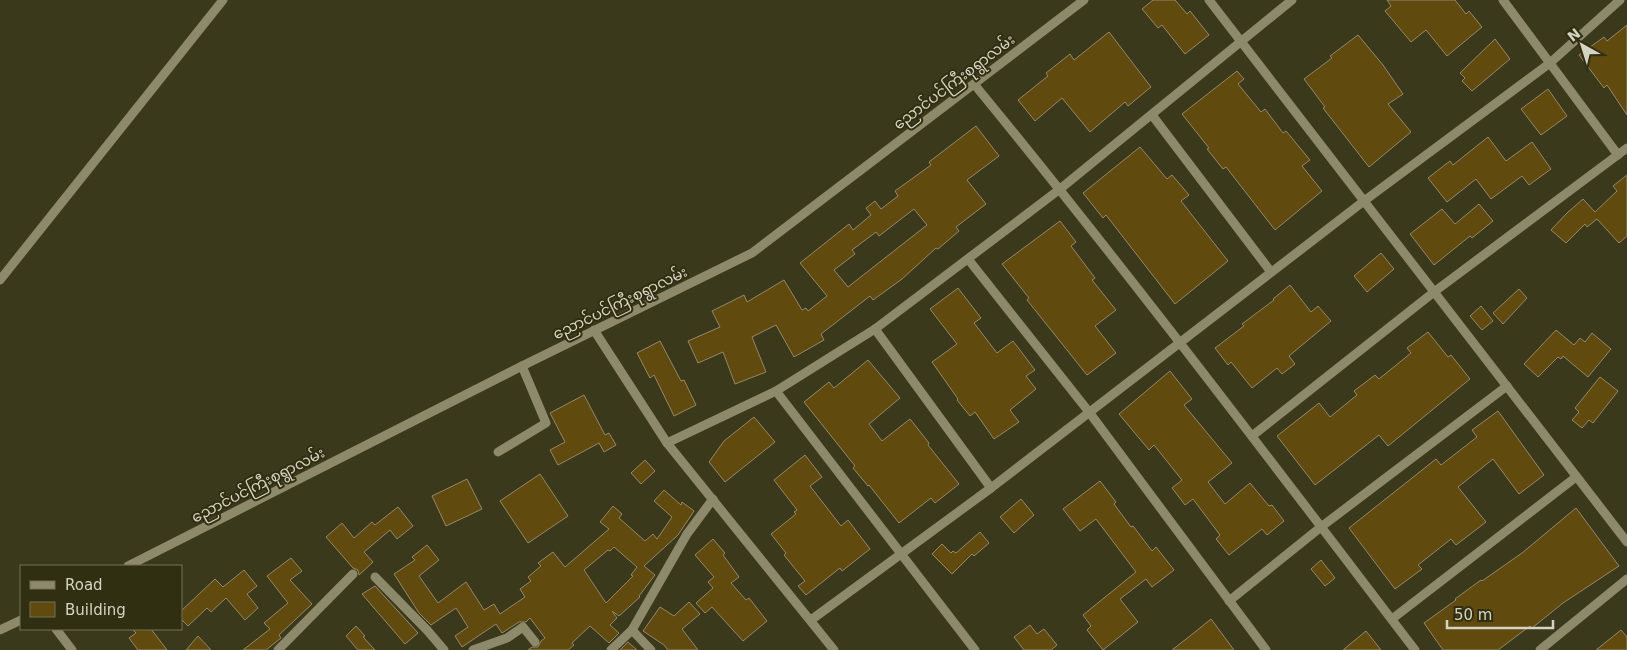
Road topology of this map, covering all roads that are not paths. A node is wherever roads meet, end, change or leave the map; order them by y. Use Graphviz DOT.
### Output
graph roads {
  1 [pos="223,0"];
  2 [pos="1084,0"];
  3 [pos="1209,0"];
  4 [pos="1292,0"];
  5 [pos="1503,0"];
  6 [pos="1620,0"];
  7 [pos="1242,42"];
  8 [pos="1550,63"];
  9 [pos="974,84"];
  10 [pos="1152,115"];
  11 [pos="1627,148"];
  12 [pos="1618,155"];
  13 [pos="1060,189"];
  14 [pos="1364,201"];
  15 [pos="968,259"];
  16 [pos="1271,272"];
  17 [pos="0,280"];
  18 [pos="1434,292"];
  19 [pos="594,330"];
  20 [pos="875,330"];
  21 [pos="1180,342"];
  22 [pos="522,366"];
  23 [pos="1507,386"];
  24 [pos="776,391"];
  25 [pos="1089,412"];
  26 [pos="1252,436"];
  27 [pos="667,443"];
  28 [pos="498,452"];
  29 [pos="1576,476"];
  30 [pos="991,488"];
  31 [pos="713,499"];
  32 [pos="1321,527"];
  33 [pos="1627,542"];
  34 [pos="901,554"];
  35 [pos="130,565"];
  36 [pos="353,574"];
  37 [pos="375,577"];
  38 [pos="1627,579"];
  39 [pos="1229,601"];
  40 [pos="20,620"];
  41 [pos="811,620"];
  42 [pos="1392,620"];
  43 [pos="0,630"];
  44 [pos="57,630"];
  45 [pos="632,630"];
  46 [pos="535,642"];
  47 [pos="72,650"];
  48 [pos="278,650"];
  49 [pos="444,650"];
  50 [pos="473,650"];
  51 [pos="612,650"];
  52 [pos="651,650"];
  53 [pos="834,650"];
  54 [pos="975,650"];
  55 [pos="1266,650"];
  56 [pos="1415,650"];
  57 [pos="1540,650"];
  1 -- 17 [label="street"];
  2 -- 9 [label="street, ညောင်ပင်ကြီးစုရွာလမ်း"];
  3 -- 7 [label="street"];
  4 -- 7 [label="street"];
  5 -- 8 [label="street"];
  6 -- 8 [label="street"];
  7 -- 10 [label="street"];
  7 -- 14 [label="street"];
  8 -- 12 [label="street"];
  8 -- 14 [label="street"];
  9 -- 13 [label="street"];
  9 -- 19 [label="street, ညောင်ပင်ကြီးစုရွာလမ်း"];
  10 -- 13 [label="street"];
  10 -- 16 [label="street"];
  11 -- 12 [label="street"];
  12 -- 18 [label="street"];
  13 -- 15 [label="street"];
  13 -- 21 [label="street"];
  14 -- 16 [label="street"];
  14 -- 18 [label="street"];
  15 -- 20 [label="street"];
  15 -- 25 [label="street"];
  16 -- 21 [label="street"];
  18 -- 23 [label="street"];
  18 -- 26 [label="street"];
  19 -- 22 [label="street, ညောင်ပင်ကြီးစုရွာလမ်း"];
  19 -- 27 [label="street"];
  20 -- 24 [label="street"];
  20 -- 30 [label="street"];
  21 -- 25 [label="street"];
  21 -- 26 [label="street"];
  22 -- 28 [label="street"];
  22 -- 35 [label="street, ညောင်ပင်ကြီးစုရွာလမ်း"];
  23 -- 29 [label="street"];
  23 -- 32 [label="street"];
  24 -- 27 [label="street"];
  24 -- 34 [label="street"];
  25 -- 30 [label="street"];
  25 -- 39 [label="street"];
  26 -- 32 [label="street"];
  27 -- 31 [label="street"];
  29 -- 33 [label="street"];
  29 -- 42 [label="street"];
  30 -- 34 [label="street"];
  31 -- 41 [label="street"];
  31 -- 45 [label="street"];
  32 -- 39 [label="street"];
  32 -- 42 [label="street"];
  34 -- 41 [label="street"];
  34 -- 54 [label="street"];
  36 -- 48 [label="street"];
  37 -- 49 [label="street"];
  38 -- 57 [label="street"];
  39 -- 55 [label="street"];
  40 -- 43 [label="street"];
  41 -- 53 [label="street"];
  42 -- 56 [label="street"];
  44 -- 47 [label="street"];
  45 -- 51 [label="street"];
  45 -- 52 [label="street"];
  46 -- 50 [label="street"];
}
